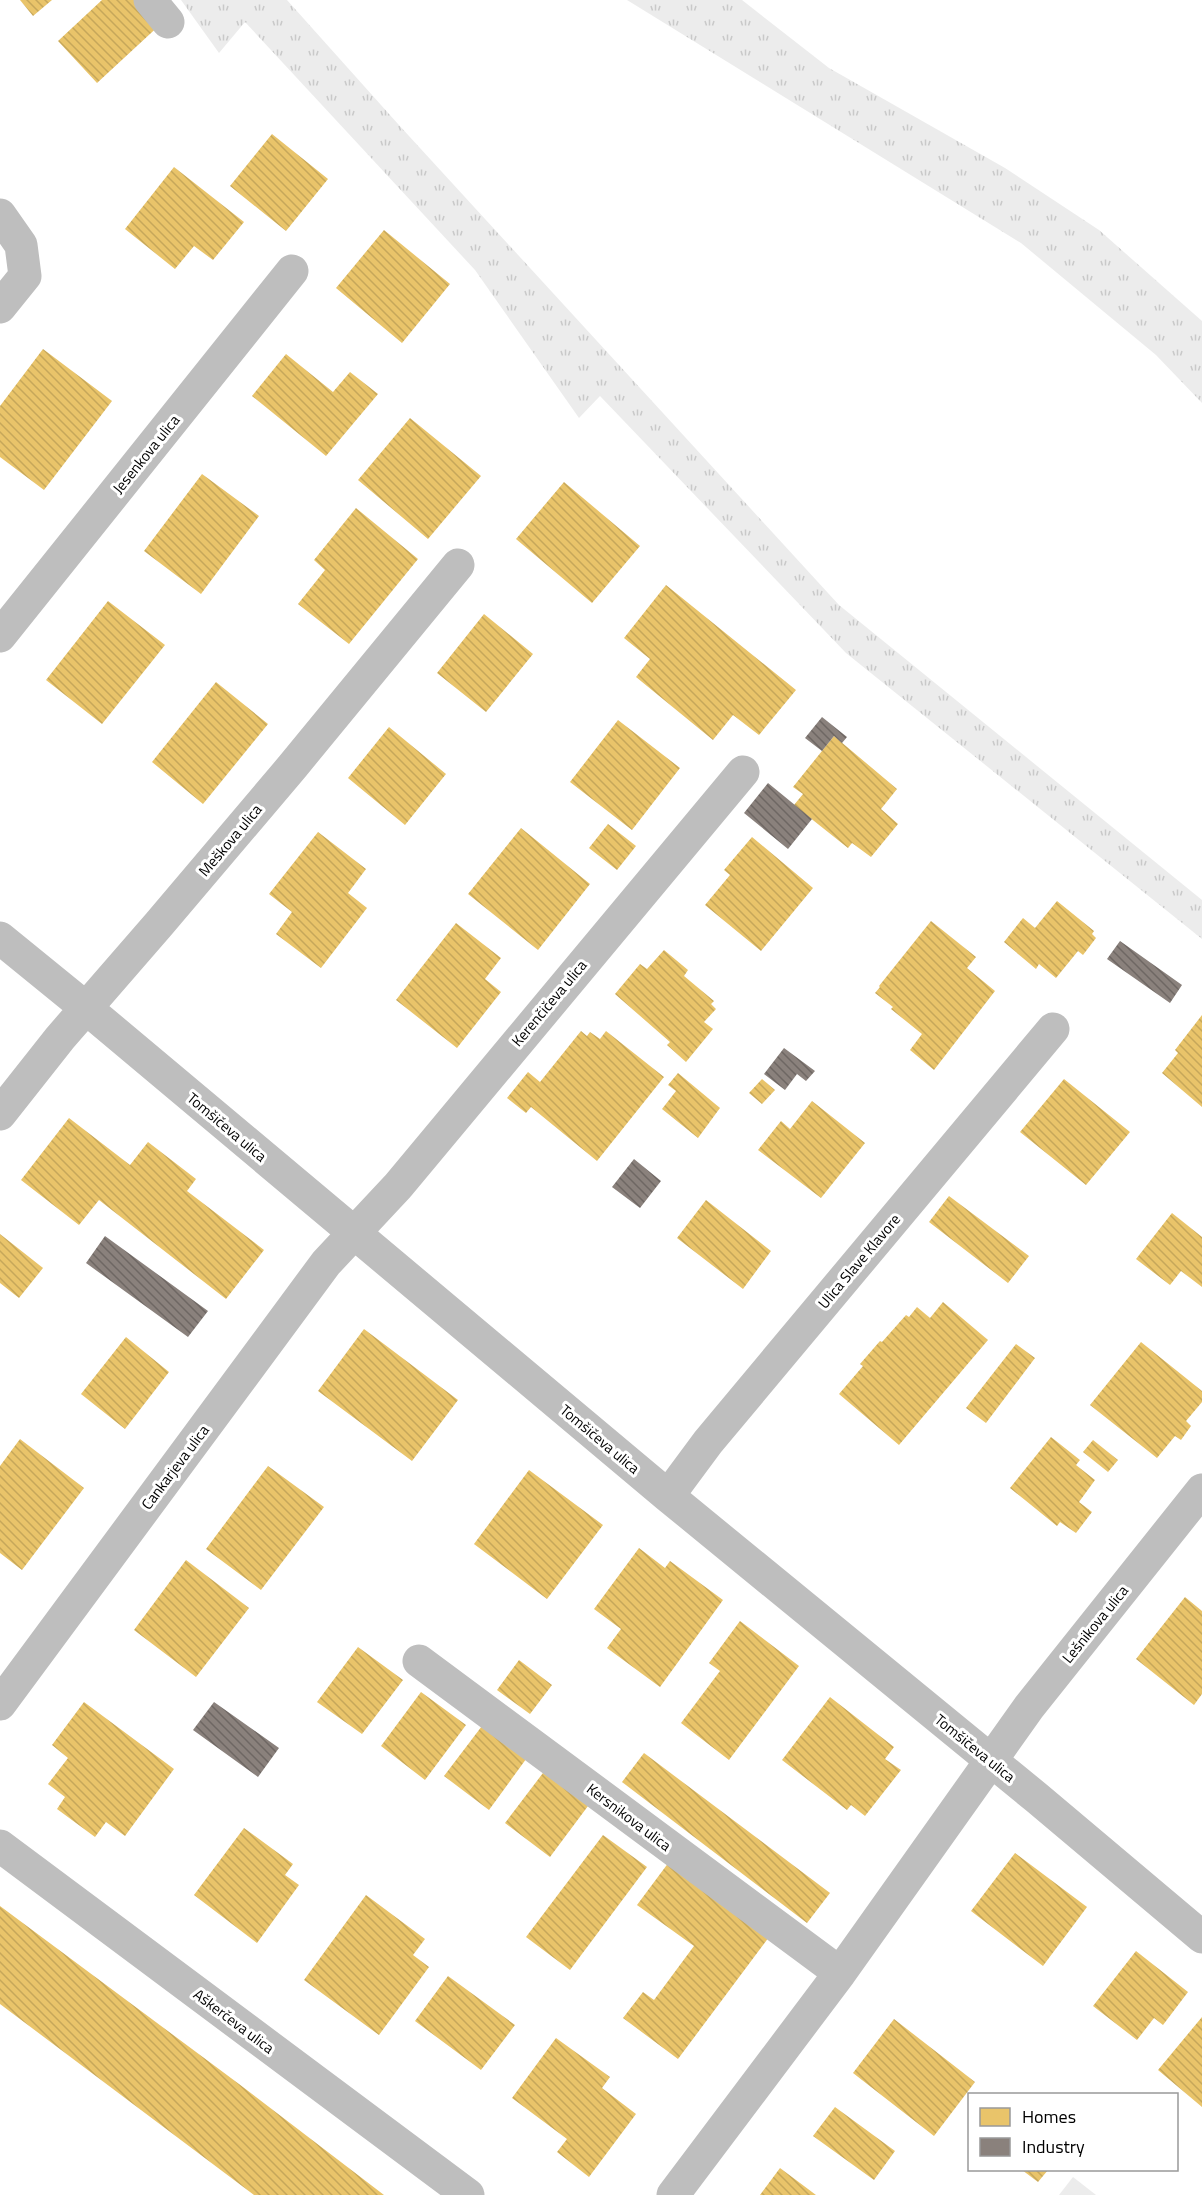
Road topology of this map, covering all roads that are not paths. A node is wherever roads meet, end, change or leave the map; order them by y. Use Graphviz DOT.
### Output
graph roads {
  1 [pos="0,215"];
  2 [pos="292,272"];
  3 [pos="0,307"];
  4 [pos="458,565"];
  5 [pos="0,636"];
  6 [pos="743,772"];
  7 [pos="0,938"];
  8 [pos="86,1008"];
  9 [pos="1053,1029"];
  10 [pos="0,1113"];
  11 [pos="353,1233"];
  12 [pos="1202,1490"];
  13 [pos="668,1496"];
  14 [pos="418,1661"];
  15 [pos="0,1704"];
  16 [pos="990,1760"];
  17 [pos="0,1846"];
  18 [pos="1202,1938"];
  19 [pos="840,1973"];
  20 [pos="468,2195"];
  21 [pos="673,2195"];
  1 -- 3 [label="street"];
  2 -- 5 [label="street, Jesenkova ulica"];
  4 -- 8 [label="street, Meškova ulica"];
  6 -- 11 [label="street, Kerenčičeva ulica"];
  7 -- 8 [label="street, Tomšičeva ulica"];
  8 -- 10 [label="street, Meškova ulica"];
  8 -- 11 [label="street, Tomšičeva ulica"];
  9 -- 13 [label="street, Ulica Slave Klavore"];
  11 -- 13 [label="street, Tomšičeva ulica"];
  11 -- 15 [label="street, Cankarjeva ulica"];
  12 -- 16 [label="street, Lešnikova ulica"];
  13 -- 16 [label="street, Tomšičeva ulica"];
  14 -- 19 [label="street, Kersnikova ulica"];
  16 -- 18 [label="street, Tomšičeva ulica"];
  16 -- 19 [label="street"];
  17 -- 20 [label="street, Aškerčeva ulica"];
  19 -- 21 [label="street"];
}
